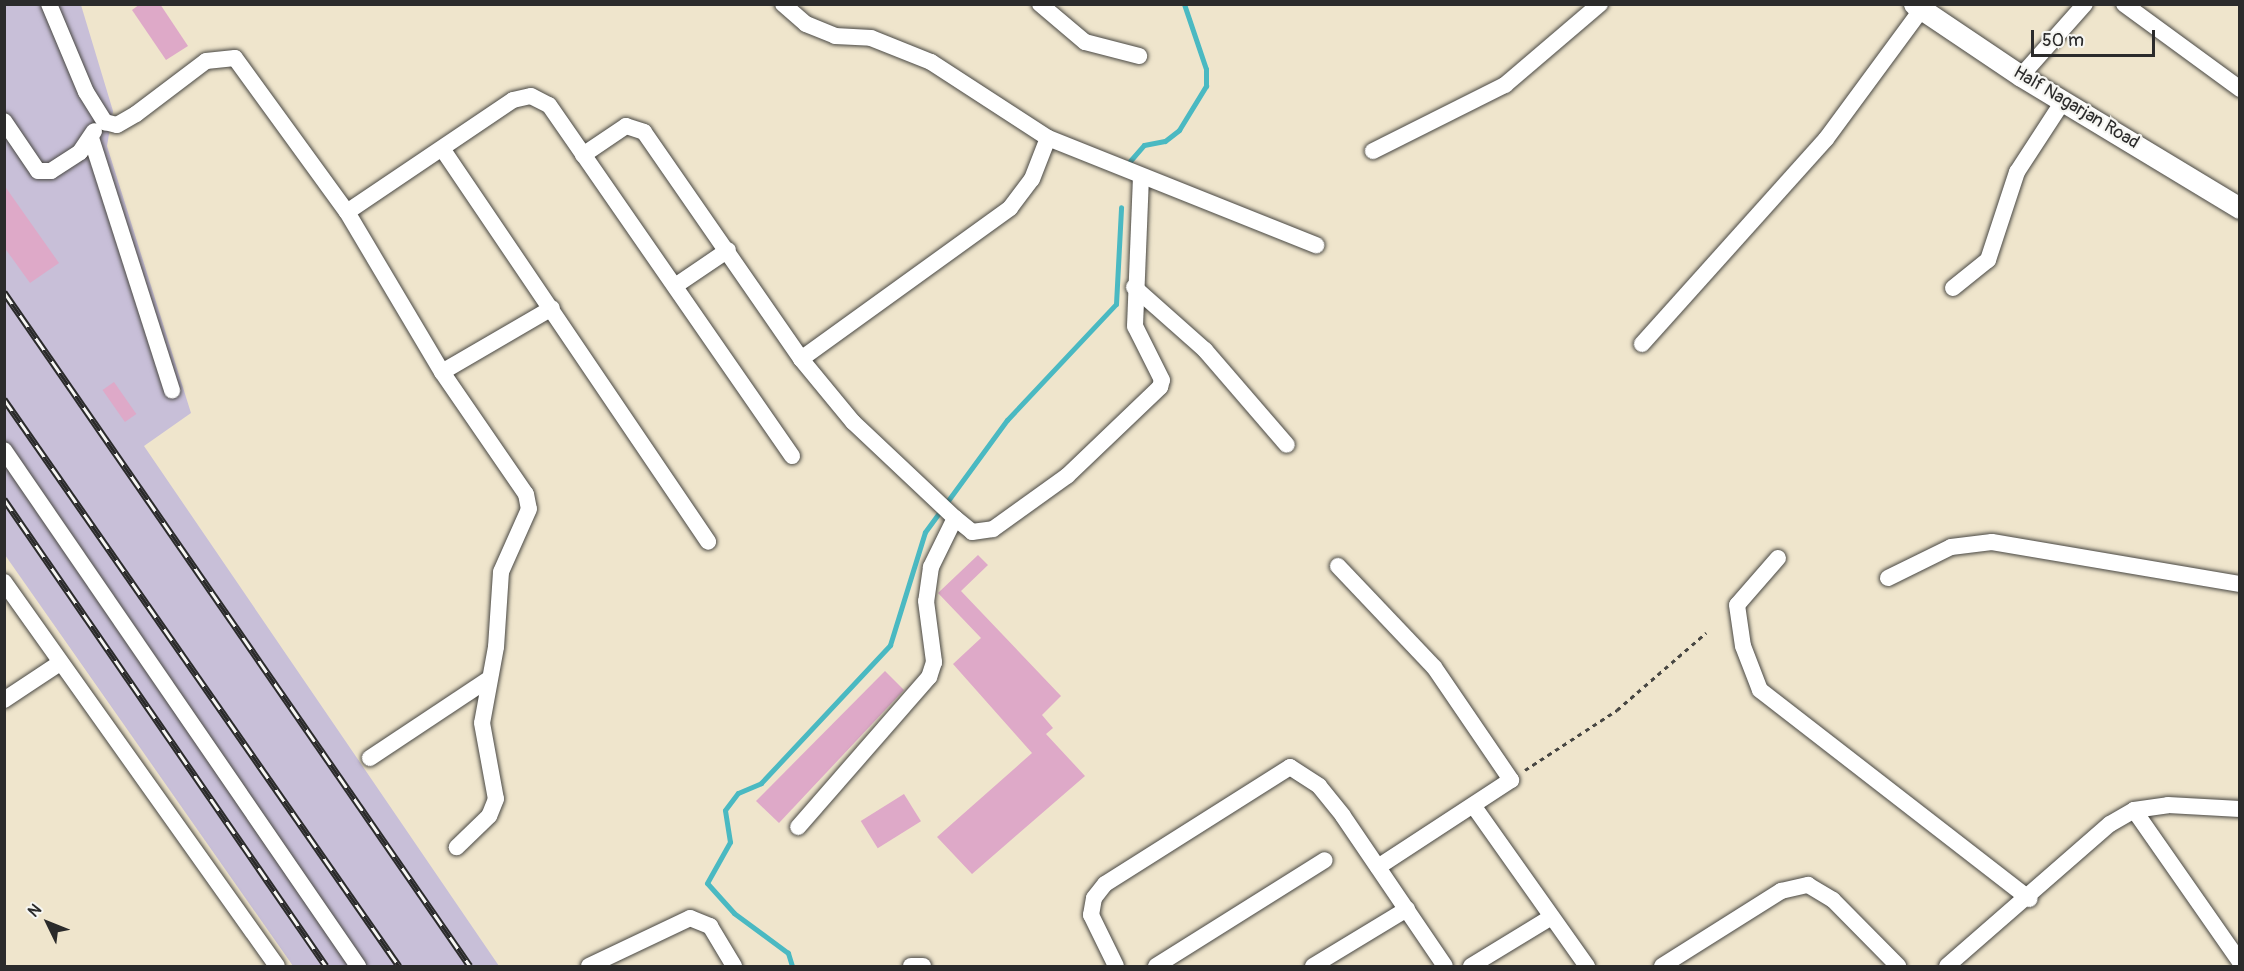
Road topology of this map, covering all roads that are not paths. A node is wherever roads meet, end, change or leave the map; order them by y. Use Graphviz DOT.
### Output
graph roads {
  1 [pos="49,4"];
  2 [pos="783,4"];
  3 [pos="1040,4"];
  4 [pos="1600,4"];
  5 [pos="2085,4"];
  6 [pos="2124,4"];
  7 [pos="1918,7"];
  8 [pos="1138,56"];
  9 [pos="2021,76"];
  10 [pos="2240,89"];
  11 [pos="2064,100"];
  12 [pos="97,112"];
  13 [pos="4,121"];
  14 [pos="1048,138"];
  15 [pos="92,141"];
  16 [pos="443,150"];
  17 [pos="1373,151"];
  18 [pos="583,155"];
  19 [pos="1141,179"];
  20 [pos="2240,208"];
  21 [pos="347,212"];
  22 [pos="1316,245"];
  23 [pos="728,250"];
  24 [pos="675,286"];
  25 [pos="1134,287"];
  26 [pos="1953,288"];
  27 [pos="552,308"];
  28 [pos="1642,344"];
  29 [pos="801,360"];
  30 [pos="442,372"];
  31 [pos="172,390"];
  32 [pos="1287,445"];
  33 [pos="4,450"];
  34 [pos="792,456"];
  35 [pos="951,515"];
  36 [pos="708,542"];
  37 [pos="1778,558"];
  38 [pos="1338,566"];
  39 [pos="1888,578"];
  40 [pos="4,582"];
  41 [pos="2240,584"];
  42 [pos="60,663"];
  43 [pos="489,679"];
  44 [pos="4,700"];
  45 [pos="370,758"];
  46 [pos="1475,808"];
  47 [pos="2240,809"];
  48 [pos="2134,810"];
  49 [pos="798,826"];
  50 [pos="457,847"];
  51 [pos="1325,860"];
  52 [pos="1378,867"];
  53 [pos="2029,899"];
  54 [pos="1407,909"];
  55 [pos="1550,918"];
  56 [pos="2240,962"];
  57 [pos="277,966"];
  58 [pos="358,966"];
  59 [pos="589,966"];
  60 [pos="734,966"];
  61 [pos="911,966"];
  62 [pos="923,966"];
  63 [pos="1116,966"];
  64 [pos="1156,966"];
  65 [pos="1313,966"];
  66 [pos="1445,966"];
  67 [pos="1471,966"];
  68 [pos="1587,966"];
  69 [pos="1662,966"];
  70 [pos="1899,966"];
  71 [pos="1947,966"];
  1 -- 12 [label="street"];
  2 -- 14 [label="street"];
  3 -- 8 [label="street"];
  4 -- 17 [label="street"];
  5 -- 9 [label="street"];
  6 -- 10 [label="street"];
  7 -- 9 [label="main road, Half Nagarjan Road"];
  7 -- 28 [label="street"];
  9 -- 11 [label="main road, Half Nagarjan Road"];
  11 -- 20 [label="main road, Half Nagarjan Road"];
  11 -- 26 [label="street"];
  12 -- 15 [label="street"];
  12 -- 21 [label="street"];
  13 -- 15 [label="street"];
  14 -- 19 [label="street"];
  14 -- 29 [label="street"];
  15 -- 31 [label="street"];
  16 -- 18 [label="street"];
  16 -- 21 [label="street"];
  16 -- 27 [label="street"];
  18 -- 23 [label="street"];
  18 -- 24 [label="street"];
  19 -- 22 [label="street"];
  19 -- 25 [label="street"];
  21 -- 30 [label="street"];
  23 -- 24 [label="street"];
  23 -- 29 [label="street"];
  24 -- 34 [label="street"];
  25 -- 32 [label="street"];
  25 -- 35 [label="street"];
  27 -- 30 [label="street"];
  27 -- 36 [label="street"];
  29 -- 35 [label="street"];
  30 -- 43 [label="street"];
  33 -- 58 [label="street"];
  35 -- 49 [label="street"];
  37 -- 53 [label="street"];
  38 -- 46 [label="street"];
  39 -- 41 [label="street"];
  40 -- 42 [label="street"];
  42 -- 44 [label="street"];
  42 -- 57 [label="street"];
  43 -- 45 [label="street"];
  43 -- 50 [label="street"];
  46 -- 52 [label="street"];
  46 -- 55 [label="street"];
  47 -- 48 [label="street"];
  48 -- 53 [label="street"];
  48 -- 56 [label="street"];
  51 -- 64 [label="street"];
  52 -- 54 [label="street"];
  52 -- 63 [label="street"];
  53 -- 71 [label="street"];
  54 -- 65 [label="street"];
  54 -- 66 [label="street"];
  55 -- 67 [label="street"];
  55 -- 68 [label="street"];
  59 -- 60 [label="street"];
  61 -- 62 [label="street"];
  69 -- 70 [label="street"];
}
